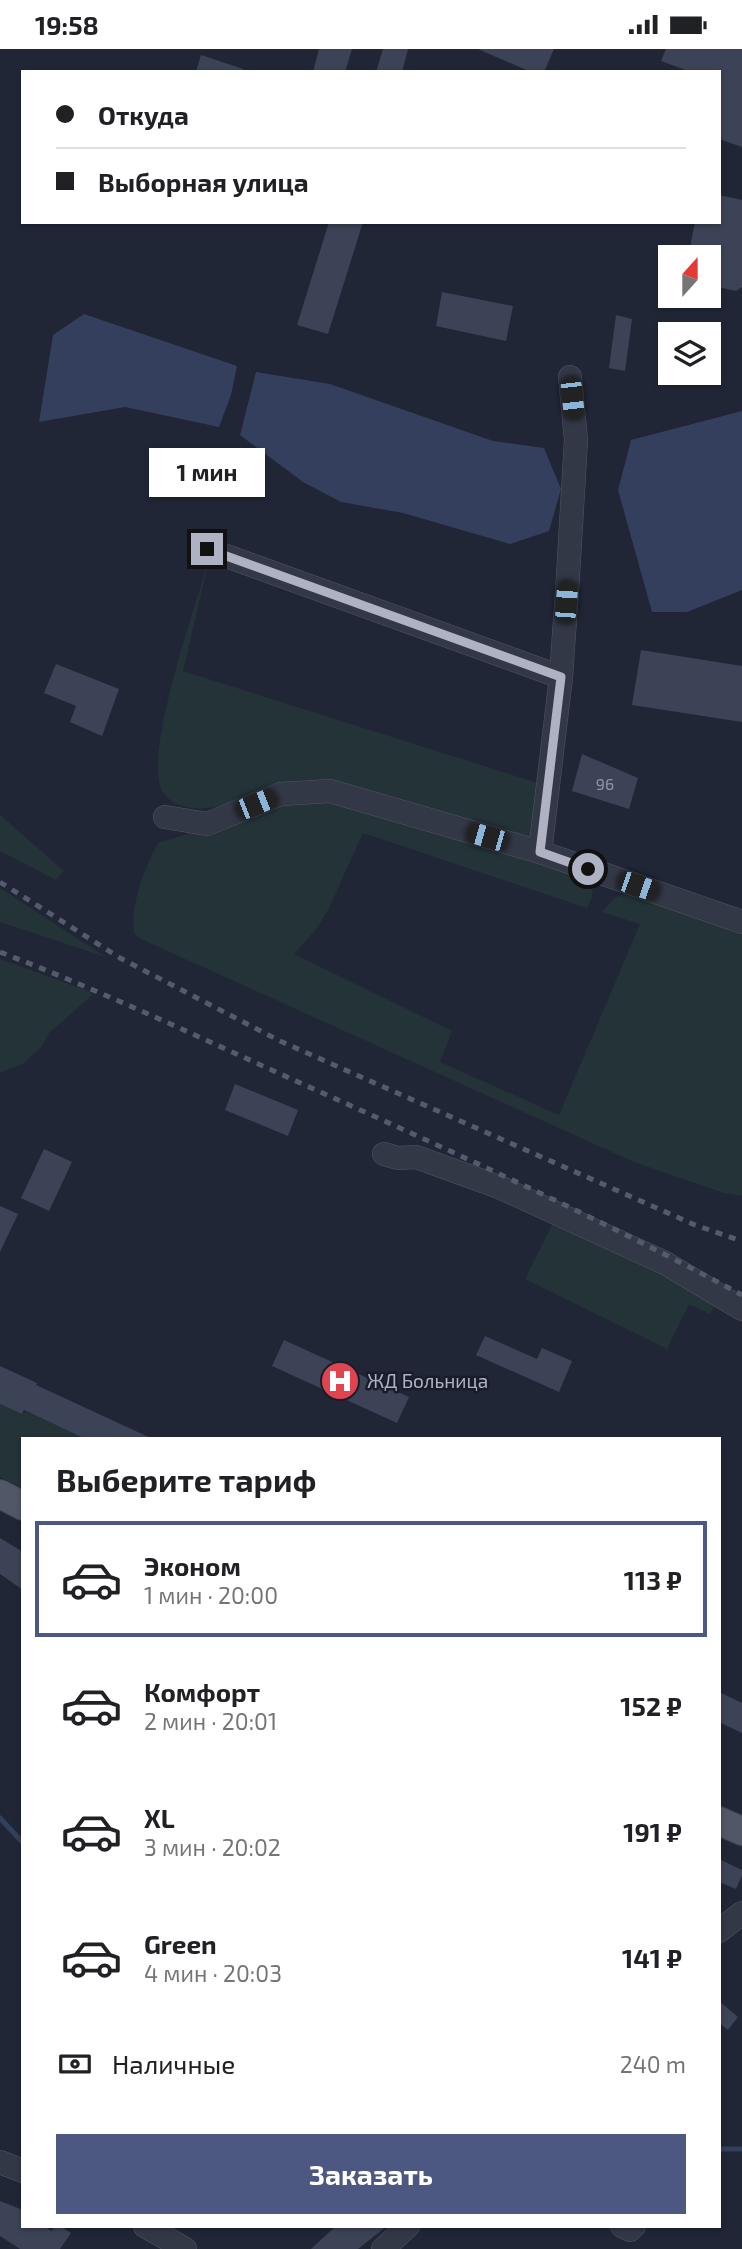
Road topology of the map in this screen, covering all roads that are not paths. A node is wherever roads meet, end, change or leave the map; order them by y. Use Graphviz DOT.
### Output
graph roads {
  1 [pos="570,377"];
  2 [pos="207,549"];
  3 [pos="561,677"];
  4 [pos="165,817"];
  5 [pos="540,852"];
  6 [pos="742,922"];
  7 [pos="384,1154"];
  8 [pos="742,1309"];
  9 [pos="0,1494"];
  10 [pos="21,1505"];
  11 [pos="721,1822"];
  12 [pos="742,1831"];
  13 [pos="742,1913"];
  14 [pos="721,1929"];
  15 [pos="0,2162"];
  16 [pos="21,2170"];
  17 [pos="148,2228"];
  18 [pos="406,2228"];
  19 [pos="185,2249"];
  20 [pos="383,2249"];
  1 -- 3 [label="street"];
  2 -- 3 [label="street"];
  3 -- 5 [label="street"];
  4 -- 5 [label="street"];
  5 -- 6 [label="street"];
  7 -- 8 [label="street"];
  9 -- 10 [label="main road"];
  11 -- 12 [label="main road"];
  13 -- 14 [label="street"];
  15 -- 16 [label="street"];
  17 -- 19 [label="street"];
  18 -- 20 [label="street"];
}
